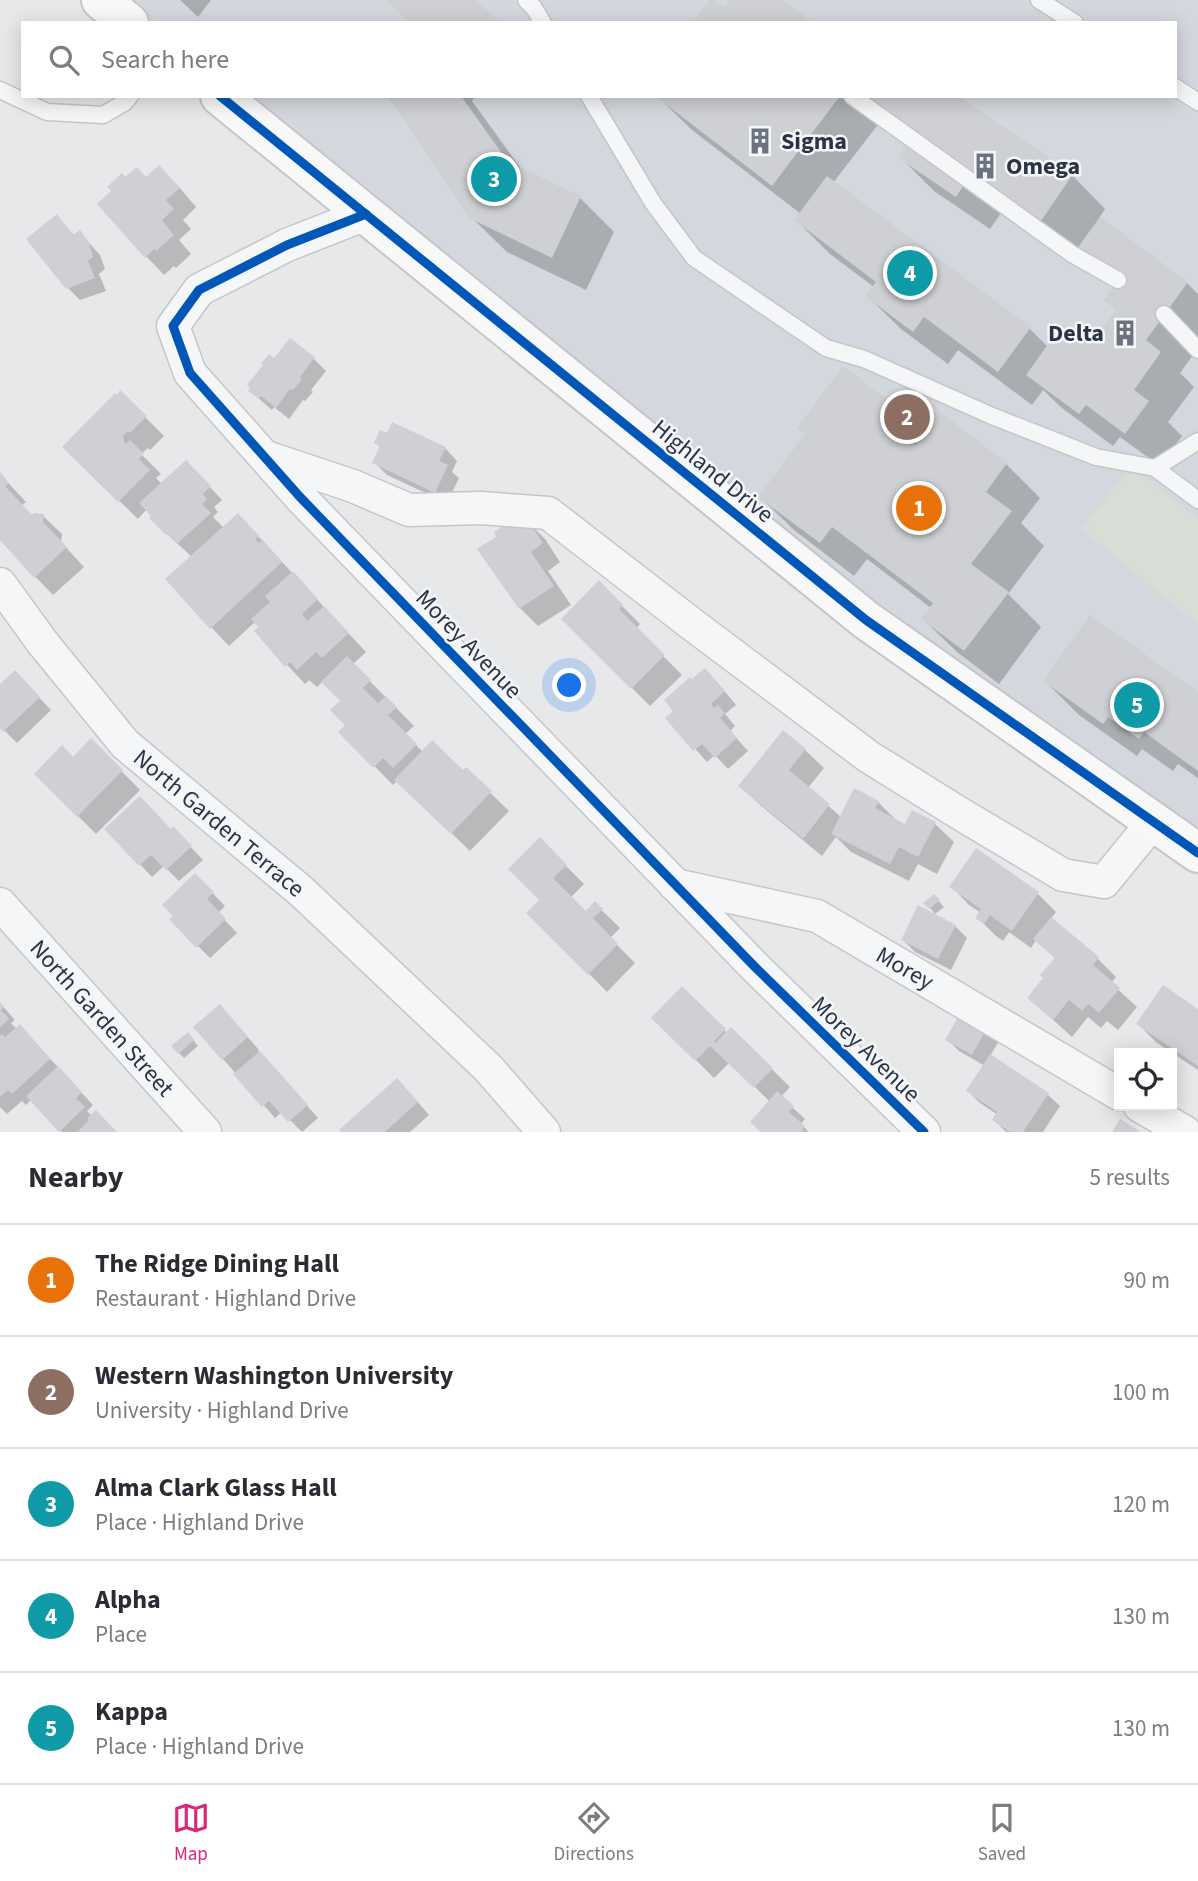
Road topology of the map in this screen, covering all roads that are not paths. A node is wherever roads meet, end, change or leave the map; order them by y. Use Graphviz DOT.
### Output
graph roads {
  1 [pos="101,0"];
  2 [pos="526,0"];
  3 [pos="1039,0"];
  4 [pos="127,21"];
  5 [pos="542,21"];
  6 [pos="1072,21"];
  7 [pos="1177,88"];
  8 [pos="0,90"];
  9 [pos="128,98"];
  10 [pos="222,98"];
  11 [pos="590,98"];
  12 [pos="855,98"];
  13 [pos="1198,102"];
  14 [pos="366,214"];
  15 [pos="1118,280"];
  16 [pos="1164,314"];
  17 [pos="1198,350"];
  18 [pos="1198,441"];
  19 [pos="265,457"];
  20 [pos="1155,468"];
  21 [pos="1198,500"];
  22 [pos="0,584"];
  23 [pos="1153,822"];
  24 [pos="1198,853"];
  25 [pos="675,885"];
  26 [pos="0,904"];
  27 [pos="1114,1091"];
  28 [pos="1149,1111"];
  29 [pos="205,1132"];
  30 [pos="544,1132"];
  31 [pos="924,1132"];
  32 [pos="1185,1132"];
  1 -- 4 [label="street"];
  2 -- 5 [label="lane"];
  3 -- 6 [label="lane"];
  7 -- 13 [label="lane"];
  8 -- 9 [label="lane"];
  10 -- 14 [label="street, Highland Drive"];
  11 -- 20 [label="lane"];
  12 -- 15 [label="lane"];
  14 -- 19 [label="street, Morey Avenue"];
  14 -- 23 [label="street, Highland Drive"];
  16 -- 17 [label="lane"];
  18 -- 20 [label="lane"];
  19 -- 23 [label="street"];
  19 -- 25 [label="street, Morey Avenue"];
  20 -- 21 [label="lane"];
  22 -- 30 [label="street, North Garden Terrace"];
  23 -- 24 [label="street, Highland Drive"];
  25 -- 27 [label="street, Morey"];
  25 -- 31 [label="street, Morey Avenue"];
  26 -- 29 [label="street, North Garden Street"];
  28 -- 32 [label="street"];
}
